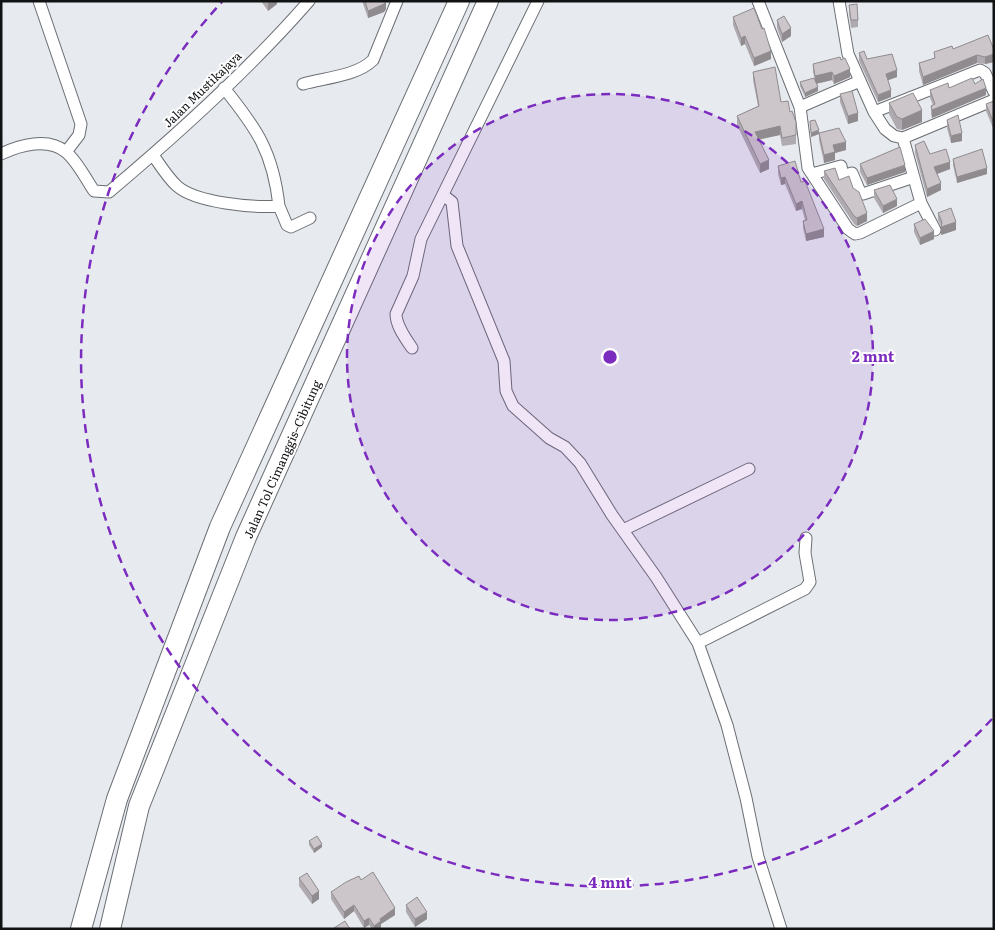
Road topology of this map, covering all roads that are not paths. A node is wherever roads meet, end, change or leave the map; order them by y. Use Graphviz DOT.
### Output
graph roads {
  1 [pos="39,1"];
  2 [pos="309,1"];
  3 [pos="397,1"];
  4 [pos="460,1"];
  5 [pos="488,1"];
  6 [pos="538,1"];
  7 [pos="839,1"];
  8 [pos="762,2"];
  9 [pos="860,81"];
  10 [pos="302,84"];
  11 [pos="224,88"];
  12 [pos="994,92"];
  13 [pos="994,100"];
  14 [pos="800,107"];
  15 [pos="874,112"];
  16 [pos="903,138"];
  17 [pos="66,152"];
  18 [pos="1,154"];
  19 [pos="153,155"];
  20 [pos="812,174"];
  21 [pos="914,177"];
  22 [pos="443,195"];
  23 [pos="921,203"];
  24 [pos="279,206"];
  25 [pos="310,218"];
  26 [pos="935,230"];
  27 [pos="412,348"];
  28 [pos="749,469"];
  29 [pos="623,530"];
  30 [pos="806,538"];
  31 [pos="698,643"];
  32 [pos="81,929"];
  33 [pos="110,929"];
  34 [pos="780,929"];
  1 -- 17 [label="street"];
  2 -- 11 [label="street, Jalan Mustikajaya"];
  3 -- 10 [label="street"];
  4 -- 32 [label="highway"];
  5 -- 33 [label="highway, Jalan Tol Cimanggis–Cibitung"];
  6 -- 22 [label="street"];
  7 -- 9 [label="street"];
  8 -- 14 [label="street"];
  9 -- 14 [label="street"];
  9 -- 15 [label="street"];
  11 -- 19 [label="street, Jalan Mustikajaya"];
  11 -- 24 [label="street"];
  12 -- 15 [label="street"];
  13 -- 16 [label="street"];
  14 -- 20 [label="street"];
  15 -- 16 [label="street"];
  16 -- 21 [label="street"];
  17 -- 18 [label="street"];
  17 -- 19 [label="street, Jalan Mustikajaya"];
  19 -- 24 [label="street"];
  20 -- 21 [label="street"];
  20 -- 23 [label="street"];
  21 -- 23 [label="street"];
  22 -- 27 [label="street"];
  22 -- 29 [label="street"];
  23 -- 26 [label="street"];
  24 -- 25 [label="street"];
  28 -- 29 [label="street"];
  29 -- 31 [label="street"];
  30 -- 31 [label="street"];
  31 -- 34 [label="street"];
}
